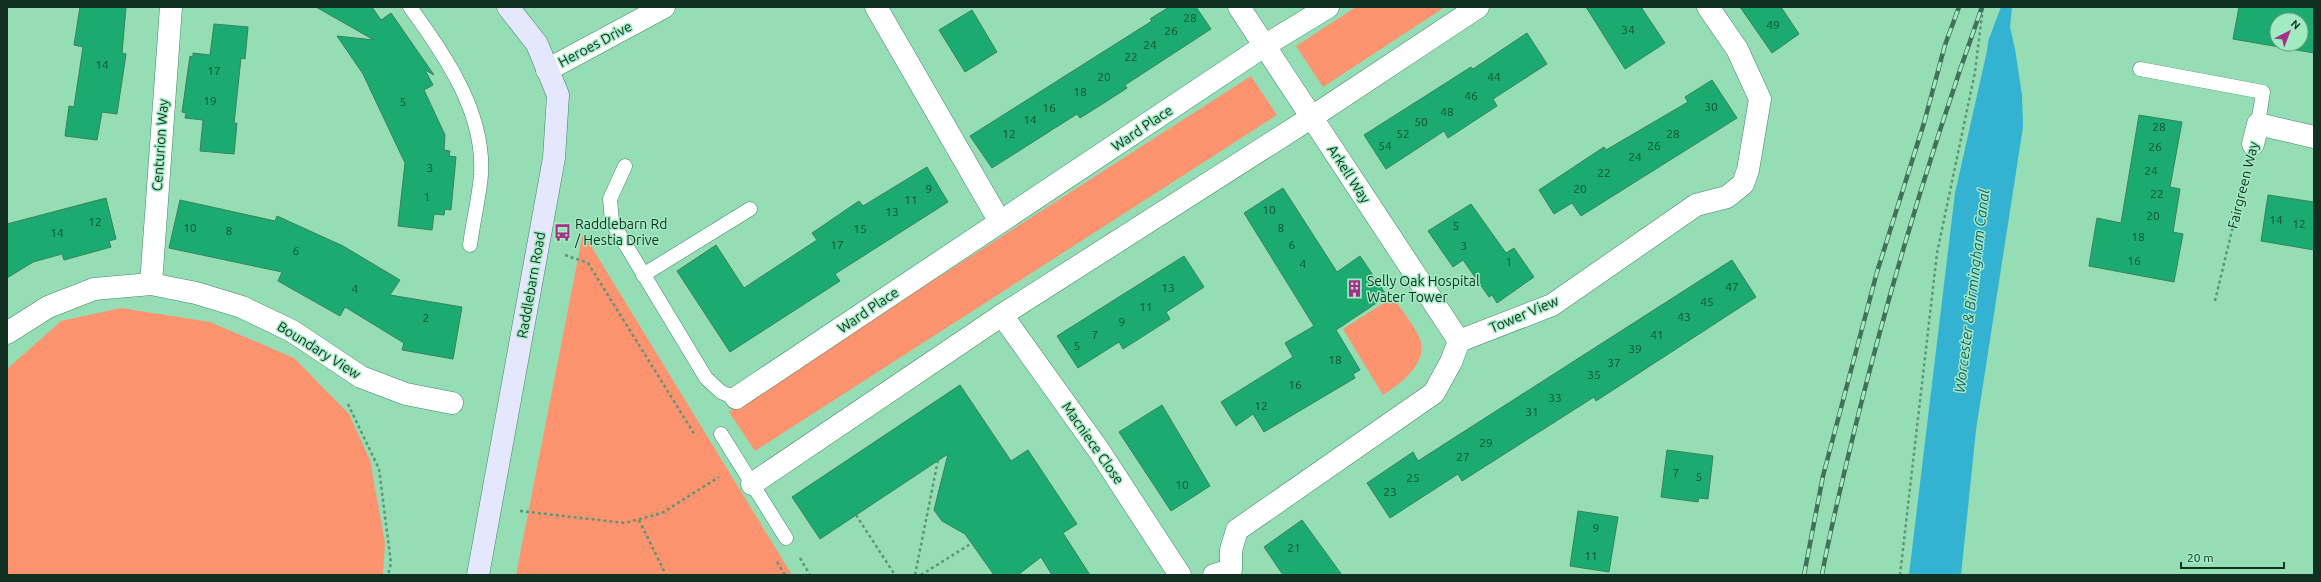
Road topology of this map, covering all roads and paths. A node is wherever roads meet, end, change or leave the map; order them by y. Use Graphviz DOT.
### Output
graph roads {
  1 [pos="171,7"];
  2 [pos="410,7"];
  3 [pos="508,7"];
  4 [pos="664,7"];
  5 [pos="876,7"];
  6 [pos="1239,7"];
  7 [pos="1328,7"];
  8 [pos="1478,7"];
  9 [pos="1708,7"];
  10 [pos="1983,7"];
  11 [pos="1264,46"];
  12 [pos="2140,69"];
  13 [pos="548,70"];
  14 [pos="1312,117"];
  15 [pos="2255,134"];
  16 [pos="2314,136"];
  17 [pos="625,166"];
  18 [pos="750,209"];
  19 [pos="1000,222"];
  20 [pos="470,245"];
  21 [pos="539,246"];
  22 [pos="643,275"];
  23 [pos="151,284"];
  24 [pos="2215,301"];
  25 [pos="1002,315"];
  26 [pos="7,333"];
  27 [pos="1459,341"];
  28 [pos="736,398"];
  29 [pos="347,401"];
  30 [pos="452,403"];
  31 [pos="721,434"];
  32 [pos="699,441"];
  33 [pos="938,460"];
  34 [pos="717,470"];
  35 [pos="752,484"];
  36 [pos="490,507"];
  37 [pos="856,515"];
  38 [pos="639,520"];
  39 [pos="786,538"];
  40 [pos="972,543"];
  41 [pos="772,555"];
  42 [pos="1226,573"];
  43 [pos="388,575"];
  44 [pos="478,575"];
  45 [pos="666,575"];
  46 [pos="785,575"];
  47 [pos="895,575"];
  48 [pos="915,575"];
  49 [pos="921,575"];
  50 [pos="1180,575"];
  51 [pos="1900,575"];
  1 -- 23 [label="street, Centurion Way"];
  2 -- 20 [label="lane"];
  3 -- 13 [label="street, Raddlebarn Road"];
  4 -- 13 [label="street, Heroes Drive"];
  5 -- 19 [label="street"];
  6 -- 11 [label="street, Arkell Way"];
  7 -- 11 [label="street, Ward Place"];
  8 -- 14 [label="street"];
  9 -- 27 [label="street, Tower View"];
  10 -- 51 [label="path"];
  11 -- 14 [label="street, Arkell Way"];
  11 -- 19 [label="street, Ward Place"];
  12 -- 15 [label="lane"];
  13 -- 21 [label="street, Raddlebarn Road"];
  14 -- 25 [label="street"];
  14 -- 27 [label="street, Arkell Way"];
  15 -- 16 [label="street, Fairgreen Way"];
  15 -- 24 [label="path, Fairgreen Way"];
  17 -- 22 [label="lane"];
  18 -- 22 [label="lane"];
  19 -- 28 [label="street, Ward Place"];
  21 -- 32 [label="path"];
  21 -- 36 [label="street, Raddlebarn Road"];
  22 -- 28 [label="lane"];
  23 -- 26 [label="street, Boundary View"];
  23 -- 30 [label="street, Boundary View"];
  25 -- 35 [label="street"];
  25 -- 50 [label="street, Macniece Close"];
  27 -- 42 [label="street"];
  29 -- 43 [label="path"];
  31 -- 35 [label="lane"];
  33 -- 48 [label="path"];
  34 -- 38 [label="path"];
  35 -- 39 [label="lane"];
  36 -- 38 [label="path"];
  36 -- 44 [label="street, Raddlebarn Road"];
  37 -- 47 [label="path"];
  38 -- 45 [label="path"];
  40 -- 49 [label="path"];
  41 -- 46 [label="path"];
}
